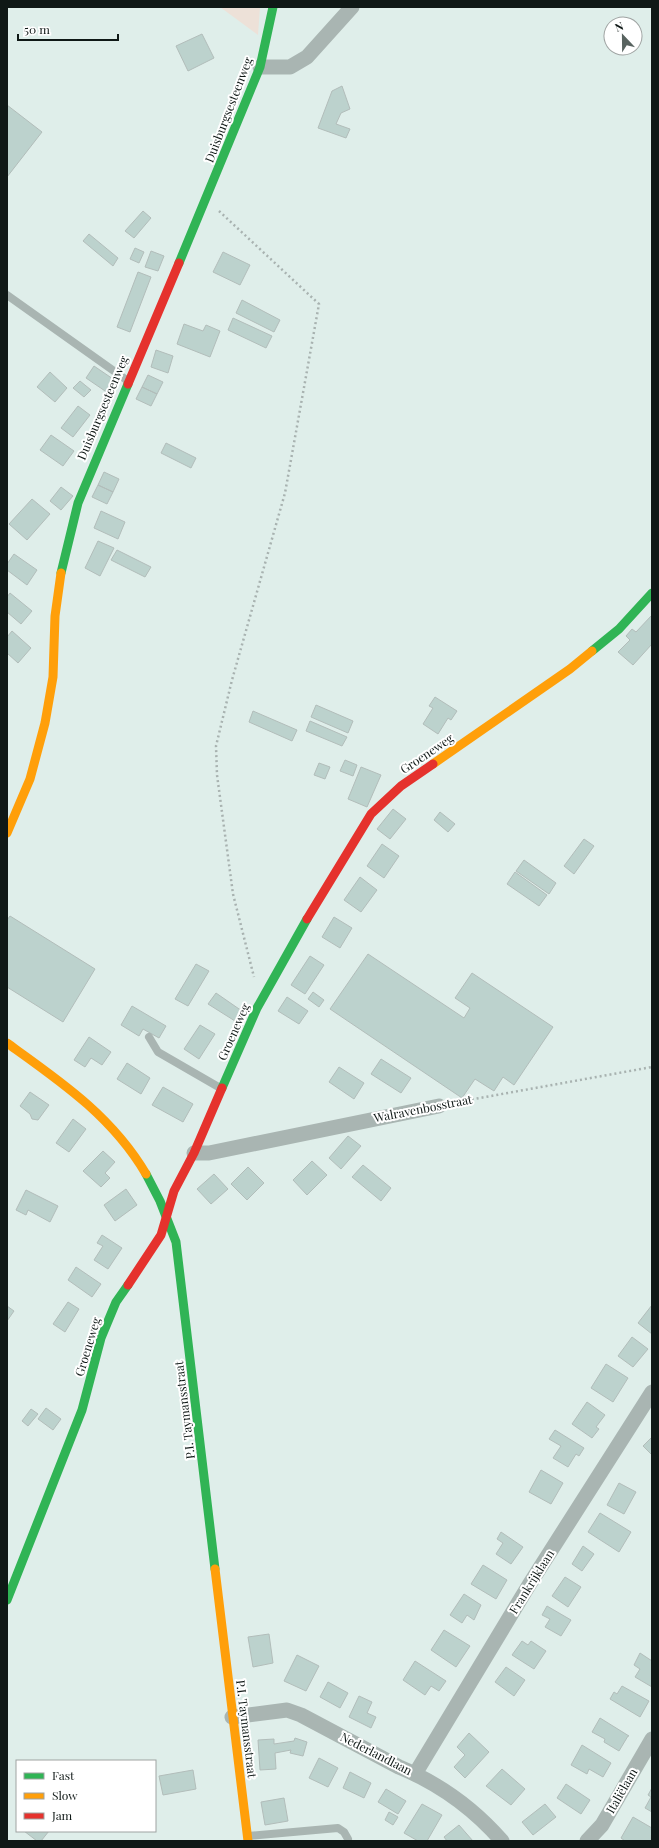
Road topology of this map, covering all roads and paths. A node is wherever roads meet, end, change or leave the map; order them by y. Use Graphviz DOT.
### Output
graph roads {
  1 [pos="273,7"];
  2 [pos="352,7"];
  3 [pos="260,67"];
  4 [pos="206,199"];
  5 [pos="7,295"];
  6 [pos="128,381"];
  7 [pos="652,593"];
  8 [pos="7,833"];
  9 [pos="255,981"];
  10 [pos="149,1037"];
  11 [pos="7,1043"];
  12 [pos="652,1067"];
  13 [pos="222,1089"];
  14 [pos="439,1106"];
  15 [pos="194,1153"];
  16 [pos="168,1214"];
  17 [pos="652,1392"];
  18 [pos="7,1600"];
  19 [pos="232,1717"];
  20 [pos="652,1739"];
  21 [pos="415,1774"];
  22 [pos="248,1838"];
  23 [pos="348,1839"];
  24 [pos="502,1841"];
  25 [pos="587,1841"];
  1 -- 3 [label="street, Duisburgsesteenweg"];
  2 -- 3 [label="street"];
  3 -- 4 [label="street, Duisburgsesteenweg"];
  4 -- 6 [label="street, Duisburgsesteenweg"];
  4 -- 9 [label="path"];
  5 -- 6 [label="lane"];
  6 -- 8 [label="street, Duisburgsesteenweg"];
  7 -- 13 [label="street, Groeneweg"];
  10 -- 13 [label="lane"];
  11 -- 16 [label="street, P.I. Taymansstraat"];
  12 -- 14 [label="path, Walravenbosstraat"];
  13 -- 15 [label="street, Groeneweg"];
  14 -- 15 [label="street, Walravenbosstraat"];
  15 -- 16 [label="street, Groeneweg"];
  16 -- 18 [label="street, Groeneweg"];
  16 -- 19 [label="street, P.I. Taymansstraat"];
  17 -- 21 [label="street, Frankrijklaan"];
  19 -- 21 [label="street, Nederlandlaan"];
  19 -- 22 [label="street, P.I. Taymansstraat"];
  20 -- 25 [label="street, Italiëlaan"];
  21 -- 24 [label="street, Nederlandlaan"];
  22 -- 23 [label="lane"];
}
